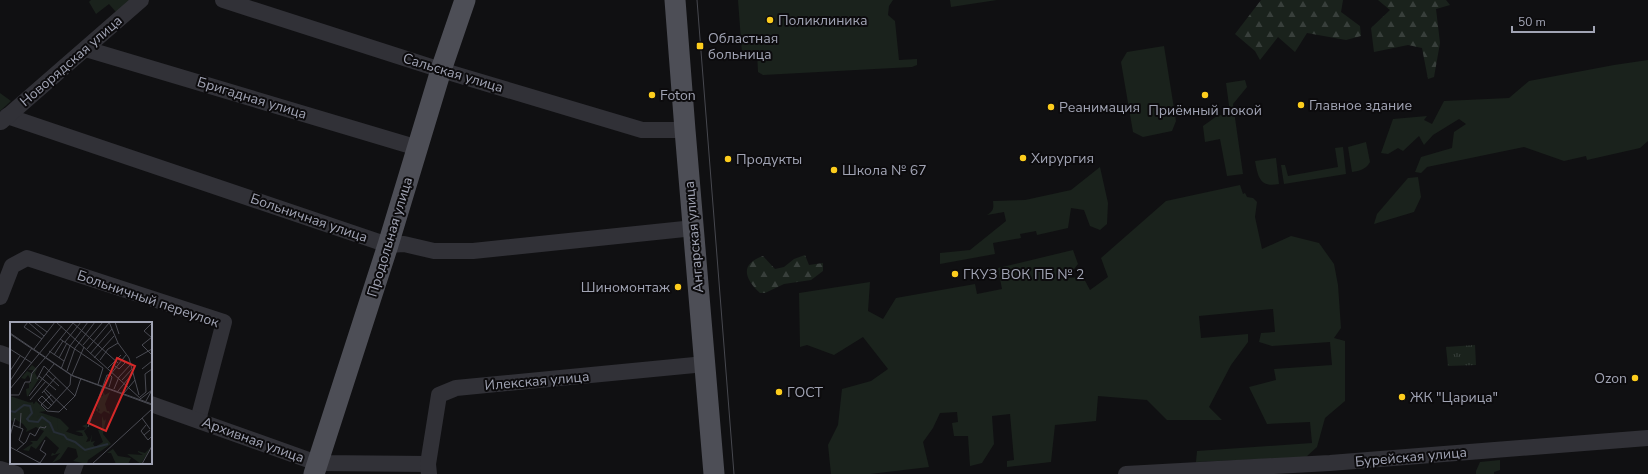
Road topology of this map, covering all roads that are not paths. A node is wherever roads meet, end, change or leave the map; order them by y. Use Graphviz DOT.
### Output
graph roads {
  1 [pos="141,0"];
  2 [pos="223,0"];
  3 [pos="465,0"];
  4 [pos="675,0"];
  5 [pos="86,49"];
  6 [pos="441,70"];
  7 [pos="4,120"];
  8 [pos="685,130"];
  9 [pos="418,148"];
  10 [pos="694,228"];
  11 [pos="388,245"];
  12 [pos="0,297"];
  13 [pos="0,353"];
  14 [pos="10,357"];
  15 [pos="705,364"];
  16 [pos="152,404"];
  17 [pos="198,420"];
  18 [pos="1648,439"];
  19 [pos="76,464"];
  20 [pos="316,468"];
  21 [pos="0,469"];
  22 [pos="429,469"];
  23 [pos="16,474"];
  24 [pos="72,474"];
  25 [pos="714,474"];
  26 [pos="1126,474"];
  1 -- 5 [label="street, Новорядская улица"];
  2 -- 6 [label="street, Сальская улица"];
  3 -- 6 [label="main road, Продольная улица"];
  4 -- 8 [label="main road, Ангарская улица"];
  5 -- 7 [label="street, Новорядская улица"];
  5 -- 9 [label="street, Бригадная улица"];
  6 -- 8 [label="street, Сальская улица"];
  6 -- 9 [label="main road, Продольная улица"];
  7 -- 11 [label="street, Больничная улица"];
  8 -- 10 [label="main road, Ангарская улица"];
  9 -- 11 [label="main road, Продольная улица"];
  10 -- 11 [label="street, Больничная улица"];
  10 -- 15 [label="main road, Ангарская улица"];
  11 -- 20 [label="main road, Продольная улица"];
  12 -- 17 [label="street, Больничный переулок"];
  13 -- 14 [label="street"];
  15 -- 22 [label="street, Илекская улица"];
  15 -- 25 [label="main road, Ангарская улица"];
  16 -- 17 [label="street, Архивная улица"];
  17 -- 20 [label="street, Архивная улица"];
  18 -- 26 [label="street, Бурейская улица"];
  19 -- 24 [label="street"];
  20 -- 22 [label="street, Архивная улица"];
  21 -- 23 [label="street"];
}
